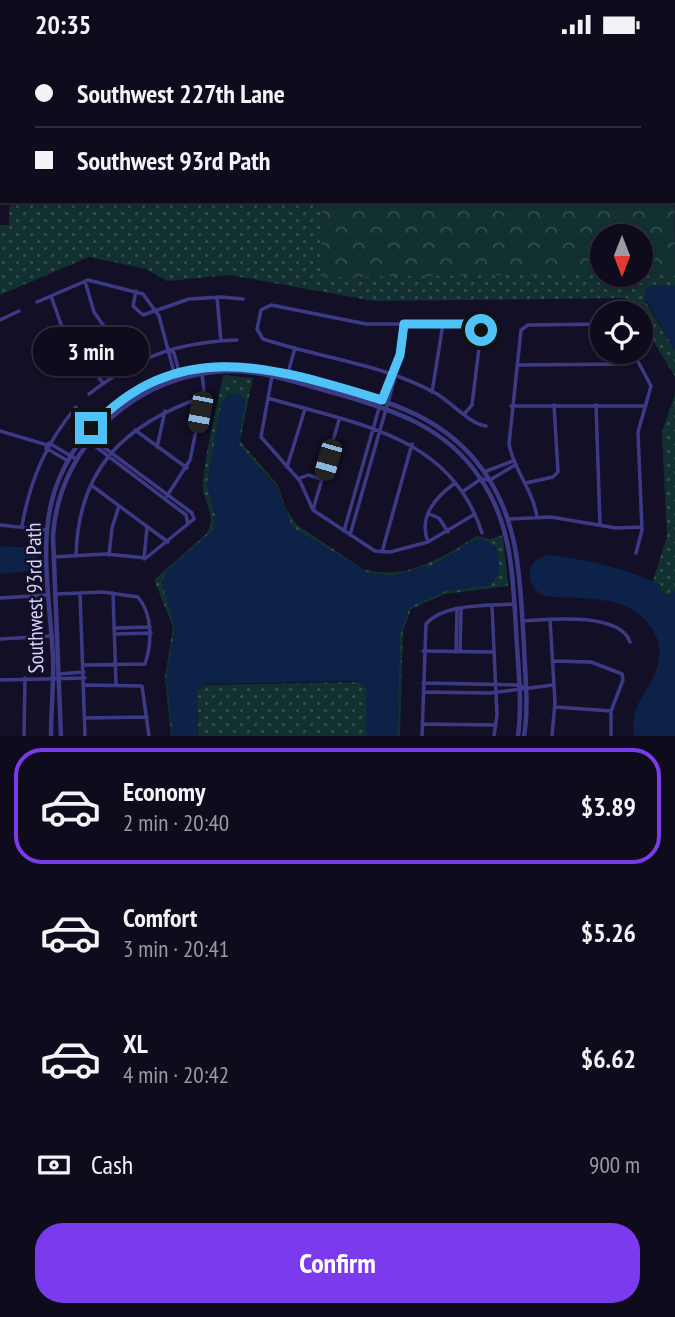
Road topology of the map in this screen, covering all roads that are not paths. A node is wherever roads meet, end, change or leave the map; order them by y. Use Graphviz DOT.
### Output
graph roads {
  1 [pos="85,281"];
  2 [pos="136,291"];
  3 [pos="51,295"];
  4 [pos="217,297"];
  5 [pos="243,299"];
  6 [pos="37,302"];
  7 [pos="156,309"];
  8 [pos="19,311"];
  9 [pos="0,320"];
  10 [pos="404,324"];
  11 [pos="443,324"];
  12 [pos="590,324"];
  13 [pos="237,340"];
  14 [pos="221,341"];
  15 [pos="295,348"];
  16 [pos="169,349"];
  17 [pos="626,364"];
  18 [pos="640,364"];
  19 [pos="131,365"];
  20 [pos="517,365"];
  21 [pos="177,373"];
  22 [pos="288,373"];
  23 [pos="202,374"];
  24 [pos="272,376"];
  25 [pos="393,376"];
  26 [pos="179,379"];
  27 [pos="103,383"];
  28 [pos="432,392"];
  29 [pos="89,394"];
  30 [pos="203,397"];
  31 [pos="267,398"];
  32 [pos="384,400"];
  33 [pos="554,405"];
  34 [pos="596,405"];
  35 [pos="646,405"];
  36 [pos="512,406"];
  37 [pos="76,407"];
  38 [pos="383,407"];
  39 [pos="305,409"];
  40 [pos="165,410"];
  41 [pos="465,413"];
  42 [pos="339,419"];
  43 [pos="486,426"];
  44 [pos="134,430"];
  45 [pos="373,430"];
  46 [pos="1,432"];
  47 [pos="379,432"];
  48 [pos="85,435"];
  49 [pos="1,438"];
  50 [pos="90,440"];
  51 [pos="412,444"];
  52 [pos="47,445"];
  53 [pos="157,447"];
  54 [pos="111,452"];
  55 [pos="107,457"];
  56 [pos="69,458"];
  57 [pos="75,461"];
  58 [pos="514,463"];
  59 [pos="287,467"];
  60 [pos="187,468"];
  61 [pos="484,471"];
  62 [pos="322,478"];
  63 [pos="298,479"];
  64 [pos="481,479"];
  65 [pos="490,480"];
  66 [pos="455,482"];
  67 [pos="526,483"];
  68 [pos="91,485"];
  69 [pos="462,492"];
  70 [pos="166,497"];
  71 [pos="119,506"];
  72 [pos="313,510"];
  73 [pos="429,514"];
  74 [pos="475,514"];
  75 [pos="537,517"];
  76 [pos="509,519"];
  77 [pos="600,524"];
  78 [pos="0,525"];
  79 [pos="22,526"];
  80 [pos="147,527"];
  81 [pos="642,527"];
  82 [pos="47,530"];
  83 [pos="344,531"];
  84 [pos="448,532"];
  85 [pos="482,533"];
  86 [pos="350,535"];
  87 [pos="168,541"];
  88 [pos="428,542"];
  89 [pos="382,552"];
  90 [pos="636,553"];
  91 [pos="109,555"];
  92 [pos="76,556"];
  93 [pos="53,557"];
  94 [pos="144,559"];
  95 [pos="80,593"];
  96 [pos="113,593"];
  97 [pos="56,594"];
  98 [pos="49,595"];
  99 [pos="0,597"];
  100 [pos="514,604"];
  101 [pos="492,606"];
  102 [pos="459,610"];
  103 [pos="550,619"];
  104 [pos="522,621"];
  105 [pos="150,627"];
  106 [pos="115,631"];
  107 [pos="151,633"];
  108 [pos="52,636"];
  109 [pos="0,639"];
  110 [pos="630,642"];
  111 [pos="424,651"];
  112 [pos="458,652"];
  113 [pos="493,652"];
  114 [pos="552,661"];
  115 [pos="84,665"];
  116 [pos="116,666"];
  117 [pos="84,672"];
  118 [pos="61,676"];
  119 [pos="54,677"];
  120 [pos="25,678"];
  121 [pos="85,678"];
  122 [pos="0,680"];
  123 [pos="423,683"];
  124 [pos="85,685"];
  125 [pos="116,685"];
  126 [pos="495,685"];
  127 [pos="553,685"];
  128 [pos="520,688"];
  129 [pos="526,688"];
  130 [pos="422,692"];
  131 [pos="495,692"];
  132 [pos="555,707"];
  133 [pos="611,711"];
  134 [pos="148,717"];
  135 [pos="85,718"];
  136 [pos="422,723"];
  137 [pos="496,725"];
  138 [pos="24,736"];
  139 [pos="51,736"];
  140 [pos="61,736"];
  141 [pos="85,736"];
  142 [pos="149,736"];
  143 [pos="422,736"];
  144 [pos="494,736"];
  145 [pos="518,736"];
  146 [pos="524,736"];
  147 [pos="552,736"];
  148 [pos="611,736"];
  1 -- 2 [label="street"];
  1 -- 3 [label="street"];
  1 -- 19 [label="street"];
  2 -- 7 [label="street"];
  2 -- 7 [label="street"];
  3 -- 6 [label="street"];
  3 -- 27 [label="street"];
  4 -- 5 [label="street"];
  4 -- 7 [label="street"];
  4 -- 14 [label="street"];
  7 -- 16 [label="street"];
  8 -- 9 [label="street"];
  10 -- 11 [label="street"];
  10 -- 15 [label="street"];
  10 -- 25 [label="street"];
  11 -- 28 [label="street"];
  11 -- 41 [label="street"];
  12 -- 20 [label="street"];
  13 -- 14 [label="street"];
  14 -- 16 [label="street"];
  15 -- 22 [label="street"];
  15 -- 25 [label="street"];
  16 -- 19 [label="street"];
  16 -- 21 [label="street"];
  17 -- 20 [label="street"];
  18 -- 35 [label="street"];
  19 -- 27 [label="street"];
  20 -- 36 [label="street"];
  21 -- 22 [label="street, Southwest 93rd Path"];
  21 -- 26 [label="street"];
  21 -- 48 [label="street, Southwest 93rd Path"];
  22 -- 32 [label="street, Southwest 93rd Path"];
  23 -- 24 [label="street, Southwest 93rd Path"];
  23 -- 26 [label="street, Southwest 93rd Path"];
  23 -- 30 [label="street"];
  24 -- 31 [label="street"];
  24 -- 38 [label="street, Southwest 93rd Path"];
  25 -- 28 [label="street"];
  25 -- 32 [label="street"];
  26 -- 50 [label="street, Southwest 93rd Path"];
  27 -- 29 [label="street"];
  28 -- 41 [label="street"];
  30 -- 40 [label="street"];
  30 -- 60 [label="street"];
  31 -- 39 [label="street"];
  31 -- 59 [label="street"];
  32 -- 38 [label="street"];
  32 -- 61 [label="street, Southwest 93rd Path"];
  33 -- 34 [label="street"];
  33 -- 36 [label="street"];
  33 -- 67 [label="street"];
  34 -- 35 [label="street"];
  34 -- 77 [label="street"];
  35 -- 81 [label="street"];
  36 -- 58 [label="street"];
  37 -- 52 [label="street"];
  38 -- 45 [label="street"];
  38 -- 47 [label="street"];
  38 -- 64 [label="street, Southwest 93rd Path"];
  39 -- 42 [label="street"];
  39 -- 59 [label="street"];
  40 -- 44 [label="street"];
  40 -- 53 [label="street"];
  41 -- 43 [label="street"];
  42 -- 45 [label="street"];
  42 -- 62 [label="street"];
  44 -- 53 [label="street"];
  44 -- 54 [label="street"];
  45 -- 47 [label="street"];
  45 -- 83 [label="street"];
  46 -- 49 [label="street"];
  46 -- 52 [label="street"];
  47 -- 51 [label="street"];
  47 -- 86 [label="street"];
  48 -- 50 [label="street"];
  48 -- 56 [label="street, Southwest 93rd Path"];
  50 -- 54 [label="street"];
  50 -- 55 [label="street"];
  50 -- 57 [label="street, Southwest 93rd Path"];
  51 -- 66 [label="street"];
  51 -- 89 [label="street"];
  52 -- 56 [label="street"];
  52 -- 79 [label="street"];
  53 -- 60 [label="street"];
  54 -- 55 [label="street"];
  54 -- 70 [label="street"];
  55 -- 68 [label="street"];
  55 -- 70 [label="street"];
  56 -- 57 [label="street"];
  56 -- 82 [label="street, Southwest 93rd Path"];
  57 -- 93 [label="street, Southwest 93rd Path"];
  58 -- 61 [label="street"];
  58 -- 65 [label="street"];
  58 -- 67 [label="street"];
  59 -- 63 [label="street"];
  60 -- 70 [label="street"];
  61 -- 64 [label="street"];
  61 -- 65 [label="street, Southwest 93rd Path"];
  62 -- 63 [label="street"];
  62 -- 72 [label="street"];
  63 -- 72 [label="street"];
  64 -- 65 [label="street"];
  64 -- 69 [label="street"];
  64 -- 100 [label="street, Southwest 93rd Path"];
  65 -- 76 [label="street, Southwest 93rd Path"];
  66 -- 69 [label="street"];
  66 -- 73 [label="street"];
  67 -- 75 [label="street"];
  68 -- 71 [label="street"];
  68 -- 92 [label="street"];
  69 -- 74 [label="street"];
  70 -- 87 [label="street"];
  71 -- 80 [label="street"];
  71 -- 91 [label="street"];
  72 -- 83 [label="street"];
  73 -- 84 [label="street"];
  73 -- 88 [label="street"];
  74 -- 84 [label="street"];
  74 -- 85 [label="street"];
  75 -- 76 [label="street"];
  75 -- 77 [label="street"];
  76 -- 104 [label="street, Southwest 93rd Path"];
  77 -- 81 [label="street"];
  78 -- 79 [label="street"];
  79 -- 82 [label="street"];
  80 -- 87 [label="street"];
  80 -- 94 [label="street"];
  81 -- 90 [label="street"];
  82 -- 98 [label="street, Southwest 93rd Path"];
  83 -- 86 [label="street"];
  84 -- 88 [label="street"];
  86 -- 89 [label="street"];
  87 -- 94 [label="street"];
  88 -- 89 [label="street"];
  91 -- 92 [label="street"];
  91 -- 94 [label="street"];
  92 -- 93 [label="street"];
  93 -- 97 [label="street, Southwest 93rd Path"];
  95 -- 96 [label="street"];
  95 -- 97 [label="street"];
  95 -- 115 [label="street"];
  96 -- 105 [label="street"];
  96 -- 106 [label="street"];
  97 -- 118 [label="street, Southwest 93rd Path"];
  98 -- 99 [label="street"];
  98 -- 108 [label="street, Southwest 93rd Path"];
  100 -- 101 [label="street"];
  100 -- 128 [label="street, Southwest 93rd Path"];
  101 -- 102 [label="street"];
  101 -- 113 [label="street"];
  102 -- 111 [label="street"];
  102 -- 112 [label="street"];
  103 -- 104 [label="street"];
  103 -- 110 [label="street"];
  103 -- 114 [label="street"];
  104 -- 129 [label="street, Southwest 93rd Path"];
  105 -- 106 [label="street"];
  105 -- 107 [label="street"];
  106 -- 107 [label="street"];
  106 -- 116 [label="street"];
  107 -- 116 [label="street"];
  108 -- 109 [label="street"];
  108 -- 119 [label="street, Southwest 93rd Path"];
  111 -- 112 [label="street"];
  111 -- 123 [label="street"];
  112 -- 113 [label="street"];
  113 -- 126 [label="street"];
  114 -- 127 [label="street"];
  114 -- 133 [label="street"];
  115 -- 116 [label="street"];
  115 -- 117 [label="street"];
  116 -- 125 [label="street"];
  117 -- 118 [label="street"];
  117 -- 121 [label="street"];
  118 -- 119 [label="street"];
  118 -- 121 [label="street"];
  118 -- 140 [label="street, Southwest 93rd Path"];
  119 -- 120 [label="street"];
  119 -- 139 [label="street, Southwest 93rd Path"];
  120 -- 122 [label="street"];
  120 -- 138 [label="street"];
  121 -- 124 [label="street"];
  123 -- 126 [label="street"];
  123 -- 130 [label="street"];
  124 -- 125 [label="street"];
  124 -- 135 [label="street"];
  125 -- 134 [label="street"];
  126 -- 128 [label="street"];
  126 -- 131 [label="street"];
  127 -- 129 [label="street"];
  127 -- 132 [label="street"];
  128 -- 129 [label="street"];
  128 -- 131 [label="street"];
  128 -- 145 [label="street, Southwest 93rd Path"];
  129 -- 146 [label="street, Southwest 93rd Path"];
  130 -- 131 [label="street"];
  130 -- 136 [label="street"];
  131 -- 137 [label="street"];
  132 -- 133 [label="street"];
  132 -- 147 [label="street"];
  133 -- 148 [label="street"];
  134 -- 135 [label="street"];
  134 -- 142 [label="street"];
  135 -- 141 [label="street"];
  136 -- 137 [label="street"];
  136 -- 143 [label="street"];
  137 -- 144 [label="street"];
}
